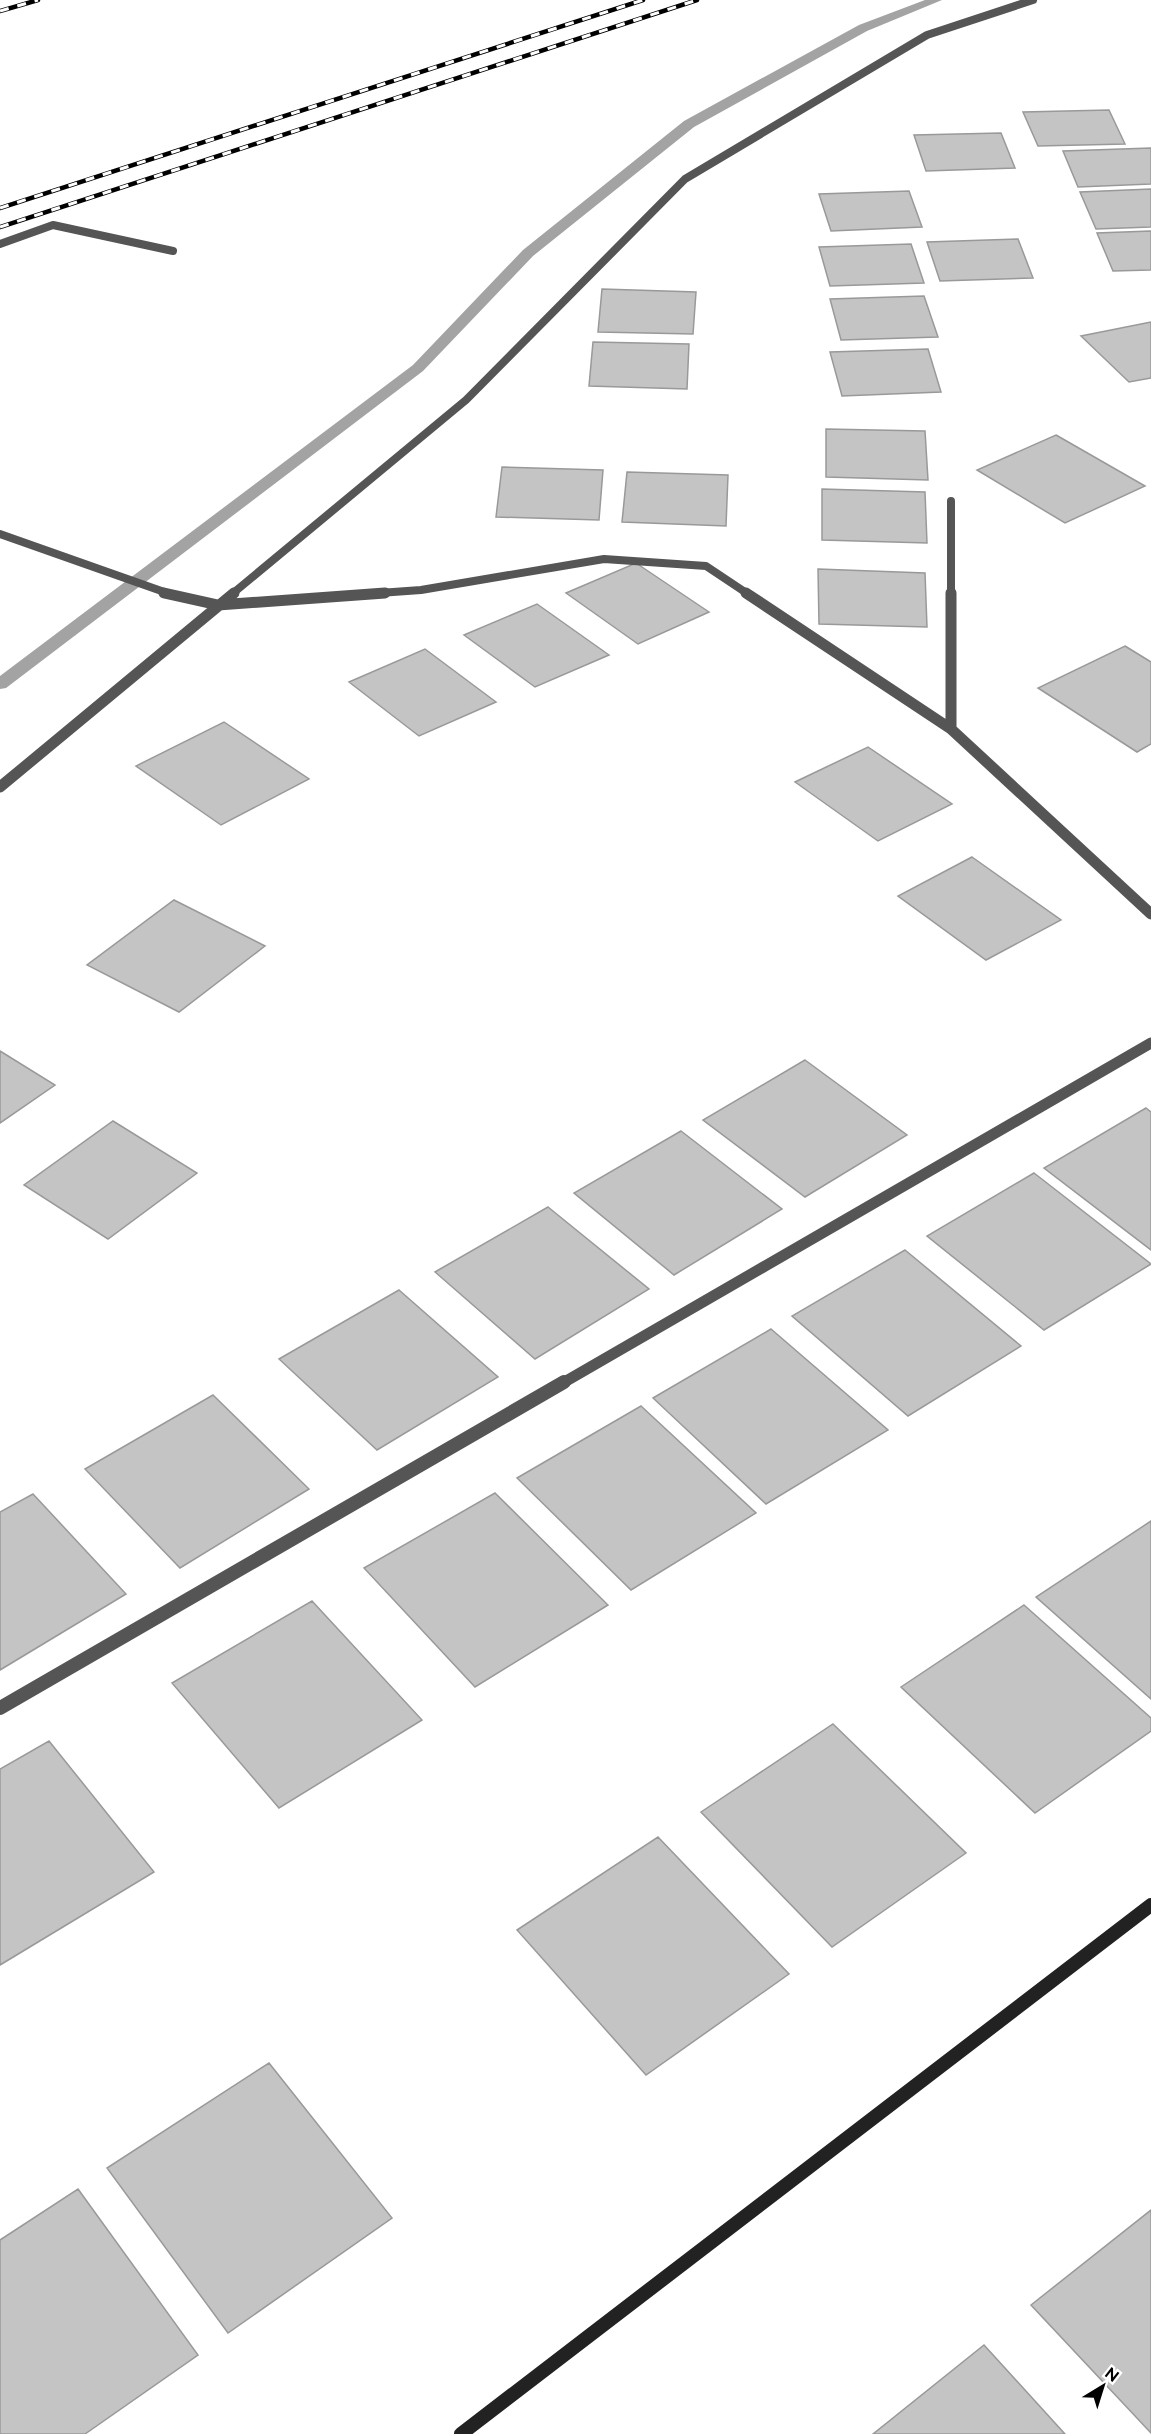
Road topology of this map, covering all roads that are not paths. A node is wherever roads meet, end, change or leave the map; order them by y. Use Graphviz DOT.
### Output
graph roads {
  1 [pos="1033,0"];
  2 [pos="0,244"];
  3 [pos="173,250"];
  4 [pos="951,501"];
  5 [pos="0,534"];
  6 [pos="218,605"];
  7 [pos="951,729"];
  8 [pos="0,787"];
  9 [pos="1151,914"];
  10 [pos="1151,1043"];
  11 [pos="0,1708"];
  12 [pos="1151,1905"];
  13 [pos="461,2434"];
  1 -- 6 [label="street"];
  2 -- 3 [label="street"];
  4 -- 7 [label="street"];
  5 -- 6 [label="street"];
  6 -- 7 [label="street"];
  6 -- 8 [label="street"];
  7 -- 9 [label="street"];
  10 -- 11 [label="street"];
  12 -- 13 [label="main road"];
}
